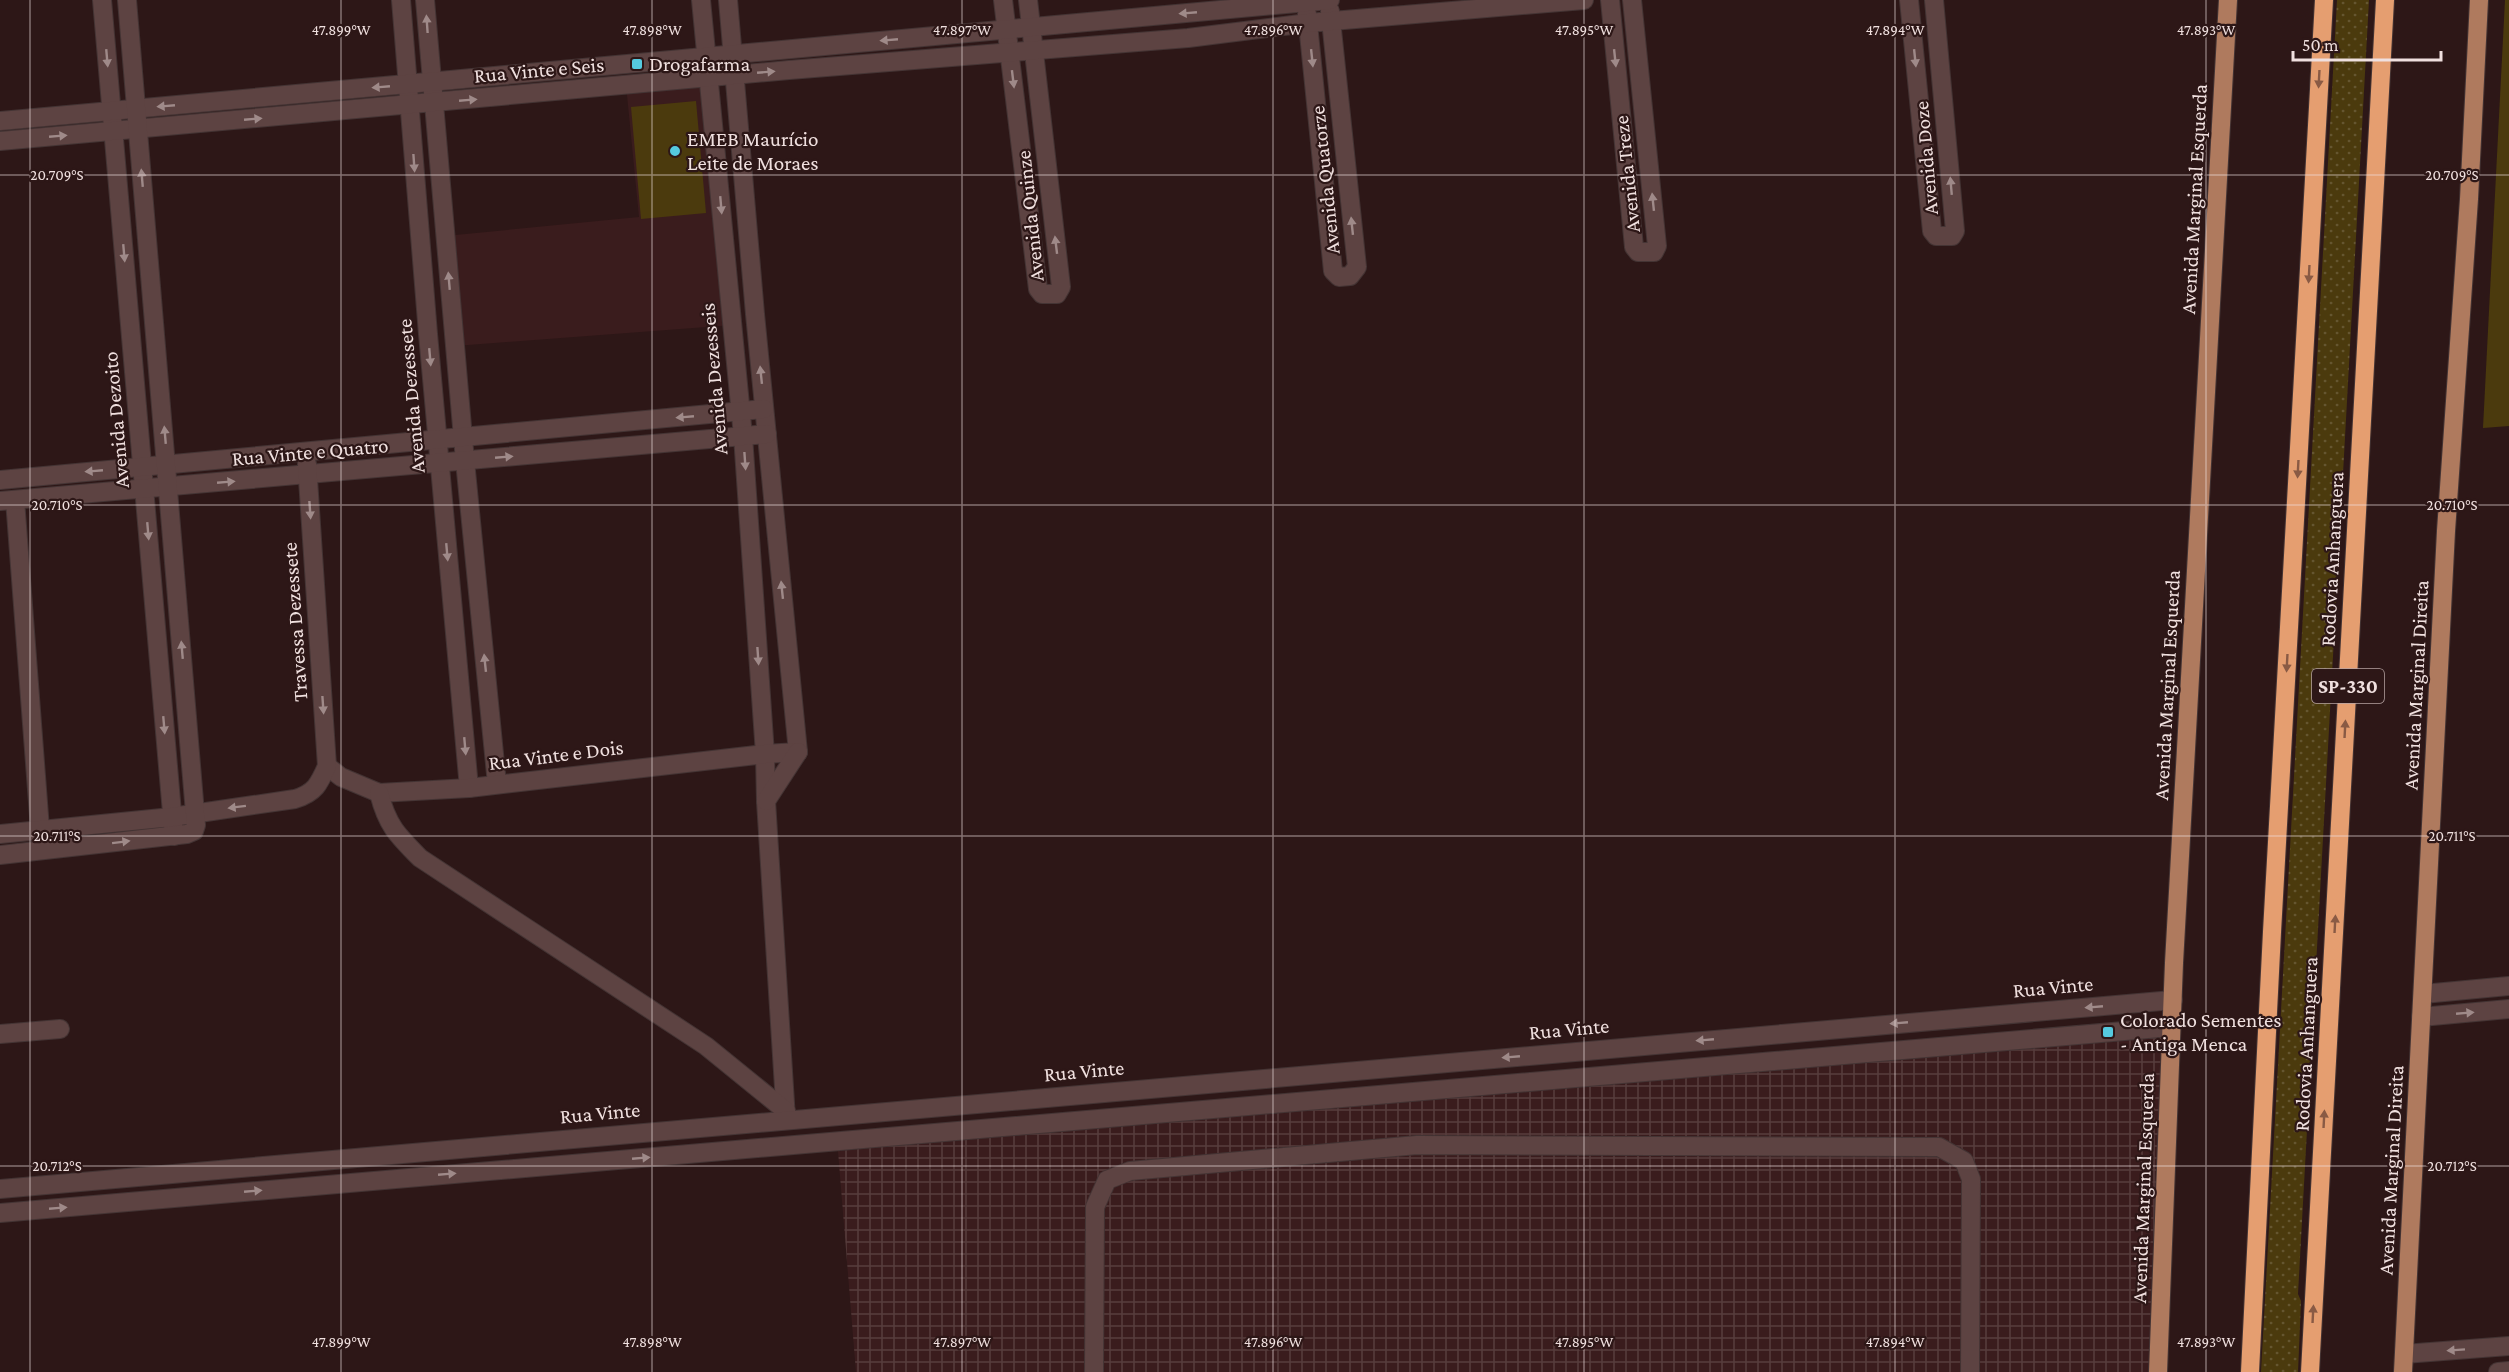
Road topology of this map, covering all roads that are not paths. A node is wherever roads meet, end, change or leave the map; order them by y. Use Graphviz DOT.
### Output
graph roads {
  1 [pos="102,0"];
  2 [pos="127,0"];
  3 [pos="401,0"];
  4 [pos="425,0"];
  5 [pos="701,0"];
  6 [pos="728,0"];
  7 [pos="1003,0"];
  8 [pos="1028,0"];
  9 [pos="1329,0"];
  10 [pos="1584,0"];
  11 [pos="1610,0"];
  12 [pos="1632,0"];
  13 [pos="1909,0"];
  14 [pos="1934,0"];
  15 [pos="2228,0"];
  16 [pos="2324,0"];
  17 [pos="2385,0"];
  18 [pos="2479,0"];
  19 [pos="1305,1"];
  20 [pos="1331,22"];
  21 [pos="1308,23"];
  22 [pos="1032,27"];
  23 [pos="1007,30"];
  24 [pos="1033,50"];
  25 [pos="1010,52"];
  26 [pos="733,55"];
  27 [pos="707,57"];
  28 [pos="735,75"];
  29 [pos="709,77"];
  30 [pos="431,82"];
  31 [pos="408,84"];
  32 [pos="433,103"];
  33 [pos="410,105"];
  34 [pos="137,108"];
  35 [pos="111,110"];
  36 [pos="0,121"];
  37 [pos="137,129"];
  38 [pos="1342,129"];
  39 [pos="113,131"];
  40 [pos="1319,132"];
  41 [pos="0,141"];
  42 [pos="1947,144"];
  43 [pos="1923,146"];
  44 [pos="764,409"];
  45 [pos="741,411"];
  46 [pos="767,434"];
  47 [pos="743,435"];
  48 [pos="463,437"];
  49 [pos="437,440"];
  50 [pos="305,452"];
  51 [pos="465,461"];
  52 [pos="439,463"];
  53 [pos="167,465"];
  54 [pos="142,467"];
  55 [pos="308,475"];
  56 [pos="0,480"];
  57 [pos="168,487"];
  58 [pos="145,489"];
  59 [pos="7,501"];
  60 [pos="798,752"];
  61 [pos="765,754"];
  62 [pos="327,766"];
  63 [pos="497,784"];
  64 [pos="469,788"];
  65 [pos="379,793"];
  66 [pos="766,801"];
  67 [pos="195,822"];
  68 [pos="173,826"];
  69 [pos="40,830"];
  70 [pos="0,834"];
  71 [pos="41,851"];
  72 [pos="0,855"];
  73 [pos="2509,986"];
  74 [pos="2423,994"];
  75 [pos="2173,1000"];
  76 [pos="2509,1009"];
  77 [pos="2421,1017"];
  78 [pos="2171,1027"];
  79 [pos="60,1029"];
  80 [pos="0,1034"];
  81 [pos="786,1115"];
  82 [pos="0,1189"];
  83 [pos="0,1212"];
  84 [pos="2509,1346"];
  85 [pos="2403,1363"];
  86 [pos="2509,1371"];
  87 [pos="1094,1372"];
  88 [pos="1970,1372"];
  89 [pos="2158,1372"];
  90 [pos="2250,1372"];
  91 [pos="2310,1372"];
  92 [pos="2498,1372"];
  1 -- 35 [label="street, Avenida Dezoito, one-way"];
  2 -- 34 [label="street"];
  3 -- 31 [label="street, Avenida Dezessete"];
  30 -- 4 [label="street, one-way"];
  5 -- 27 [label="street, Avenida Dezesseis"];
  6 -- 26 [label="street"];
  7 -- 23 [label="street, Avenida Quinze"];
  8 -- 22 [label="street, Avenida Quinze"];
  9 -- 19 [label="street, Rua Vinte e Seis"];
  9 -- 20 [label="street, Avenida Quatorze"];
  10 -- 20 [label="street, Rua Vinte e Seis"];
  11 -- 12 [label="street, Avenida Treze, one-way"];
  13 -- 43 [label="street, Avenida Doze, one-way"];
  14 -- 42 [label="street, Avenida Doze"];
  15 -- 75 [label="main road, Avenida Marginal Esquerda"];
  16 -- 90 [label="highway, Rodovia Anhanguera / SP-330, one-way"];
  91 -- 17 [label="highway, Rodovia Anhanguera / SP-330, one-way"];
  18 -- 74 [label="main road, Avenida Marginal Direita"];
  19 -- 21 [label="street, Avenida Quatorze"];
  19 -- 22 [label="street, Rua Vinte e Seis, one-way"];
  20 -- 21 [label="street, Rua Vinte e Seis"];
  20 -- 38 [label="street, Avenida Quatorze"];
  21 -- 24 [label="street, Rua Vinte e Seis"];
  21 -- 40 [label="street, Avenida Quatorze, one-way"];
  22 -- 23 [label="street, Rua Vinte e Seis"];
  22 -- 24 [label="street, Avenida Quinze"];
  23 -- 25 [label="street, Avenida Quinze"];
  23 -- 26 [label="street, Rua Vinte e Seis, one-way"];
  24 -- 25 [label="street, Rua Vinte e Seis"];
  25 -- 24 [label="street, Avenida Quinze, one-way"];
  28 -- 25 [label="street, Rua Vinte e Seis, one-way"];
  26 -- 27 [label="street, Rua Vinte e Seis"];
  26 -- 28 [label="street"];
  27 -- 29 [label="street, Avenida Dezesseis"];
  27 -- 30 [label="street, Rua Vinte e Seis"];
  28 -- 29 [label="street, Rua Vinte e Seis"];
  44 -- 28 [label="street, one-way"];
  32 -- 29 [label="street, Rua Vinte e Seis, one-way"];
  29 -- 45 [label="street, Avenida Dezesseis, one-way"];
  30 -- 31 [label="street, Rua Vinte e Seis"];
  30 -- 32 [label="street"];
  31 -- 33 [label="street, Avenida Dezessete"];
  31 -- 34 [label="street, Rua Vinte e Seis, one-way"];
  32 -- 33 [label="street, Rua Vinte e Seis"];
  48 -- 32 [label="street, one-way"];
  37 -- 33 [label="street, Rua Vinte e Seis, one-way"];
  33 -- 49 [label="street, Avenida Dezessete, one-way"];
  34 -- 35 [label="street, Rua Vinte e Seis"];
  34 -- 37 [label="street"];
  35 -- 36 [label="street, Rua Vinte e Seis"];
  35 -- 39 [label="street, Avenida Dezoito"];
  37 -- 39 [label="street, Rua Vinte e Seis"];
  53 -- 37 [label="street, one-way"];
  38 -- 40 [label="street"];
  40 -- 38 [label="street, Avenida Quatorze, one-way"];
  41 -- 39 [label="street, Rua Vinte e Seis, one-way"];
  39 -- 54 [label="street, Avenida Dezoito, one-way"];
  42 -- 43 [label="street"];
  43 -- 42 [label="street, Avenida Doze, one-way"];
  44 -- 45 [label="street, Rua Vinte e Quatro"];
  44 -- 46 [label="street"];
  45 -- 47 [label="street, Avenida Dezesseis"];
  45 -- 48 [label="street, Rua Vinte e Quatro, one-way"];
  46 -- 47 [label="street, Rua Vinte e Quatro"];
  60 -- 46 [label="street, one-way"];
  51 -- 47 [label="street, Rua Vinte e Quatro, one-way"];
  47 -- 61 [label="street, Avenida Dezesseis, one-way"];
  48 -- 49 [label="street, Rua Vinte e Quatro"];
  48 -- 51 [label="street"];
  49 -- 50 [label="street, Rua Vinte e Quatro"];
  49 -- 52 [label="street, Avenida Dezessete"];
  50 -- 53 [label="street, Rua Vinte e Quatro"];
  50 -- 55 [label="street, Travessa Dezessete"];
  51 -- 52 [label="street, Rua Vinte e Quatro"];
  63 -- 51 [label="street, one-way"];
  52 -- 55 [label="street, Rua Vinte e Quatro"];
  52 -- 64 [label="street, Avenida Dezessete, one-way"];
  53 -- 54 [label="street, Rua Vinte e Quatro"];
  53 -- 57 [label="street"];
  54 -- 56 [label="street, Rua Vinte e Quatro, one-way"];
  54 -- 58 [label="street, Avenida Dezoito"];
  57 -- 55 [label="street, Rua Vinte e Quatro, one-way"];
  55 -- 62 [label="street, Travessa Dezessete, one-way"];
  57 -- 58 [label="street, Rua Vinte e Quatro"];
  67 -- 57 [label="street, one-way"];
  58 -- 59 [label="street, Rua Vinte e Quatro"];
  58 -- 68 [label="street, Avenida Dezoito, one-way"];
  59 -- 69 [label="street"];
  60 -- 61 [label="street, Rua Vinte e Dois"];
  60 -- 66 [label="street"];
  61 -- 63 [label="street, Rua Vinte e Dois"];
  61 -- 66 [label="street, Avenida Dezesseis"];
  62 -- 65 [label="street, Rua Vinte e Dois"];
  62 -- 67 [label="street, Travessa Dezessete, one-way"];
  63 -- 64 [label="street, Rua Vinte e Dois"];
  64 -- 65 [label="street, Rua Vinte e Dois"];
  65 -- 81 [label="street"];
  66 -- 81 [label="street, Avenida Dezesseis"];
  67 -- 68 [label="street"];
  68 -- 69 [label="street"];
  71 -- 68 [label="street, one-way"];
  69 -- 70 [label="street"];
  69 -- 71 [label="street"];
  71 -- 72 [label="street"];
  73 -- 74 [label="street"];
  74 -- 77 [label="main road, Avenida Marginal Direita"];
  75 -- 78 [label="main road, Avenida Marginal Esquerda"];
  75 -- 81 [label="street, Rua Vinte, one-way"];
  77 -- 76 [label="street, one-way"];
  77 -- 85 [label="main road, Avenida Marginal Direita"];
  83 -- 78 [label="street, one-way"];
  78 -- 89 [label="main road, Avenida Marginal Esquerda"];
  79 -- 80 [label="street"];
  81 -- 82 [label="street, Rua Vinte"];
  84 -- 85 [label="street, one-way"];
  86 -- 92 [label="street"];
  87 -- 88 [label="street"];
}
